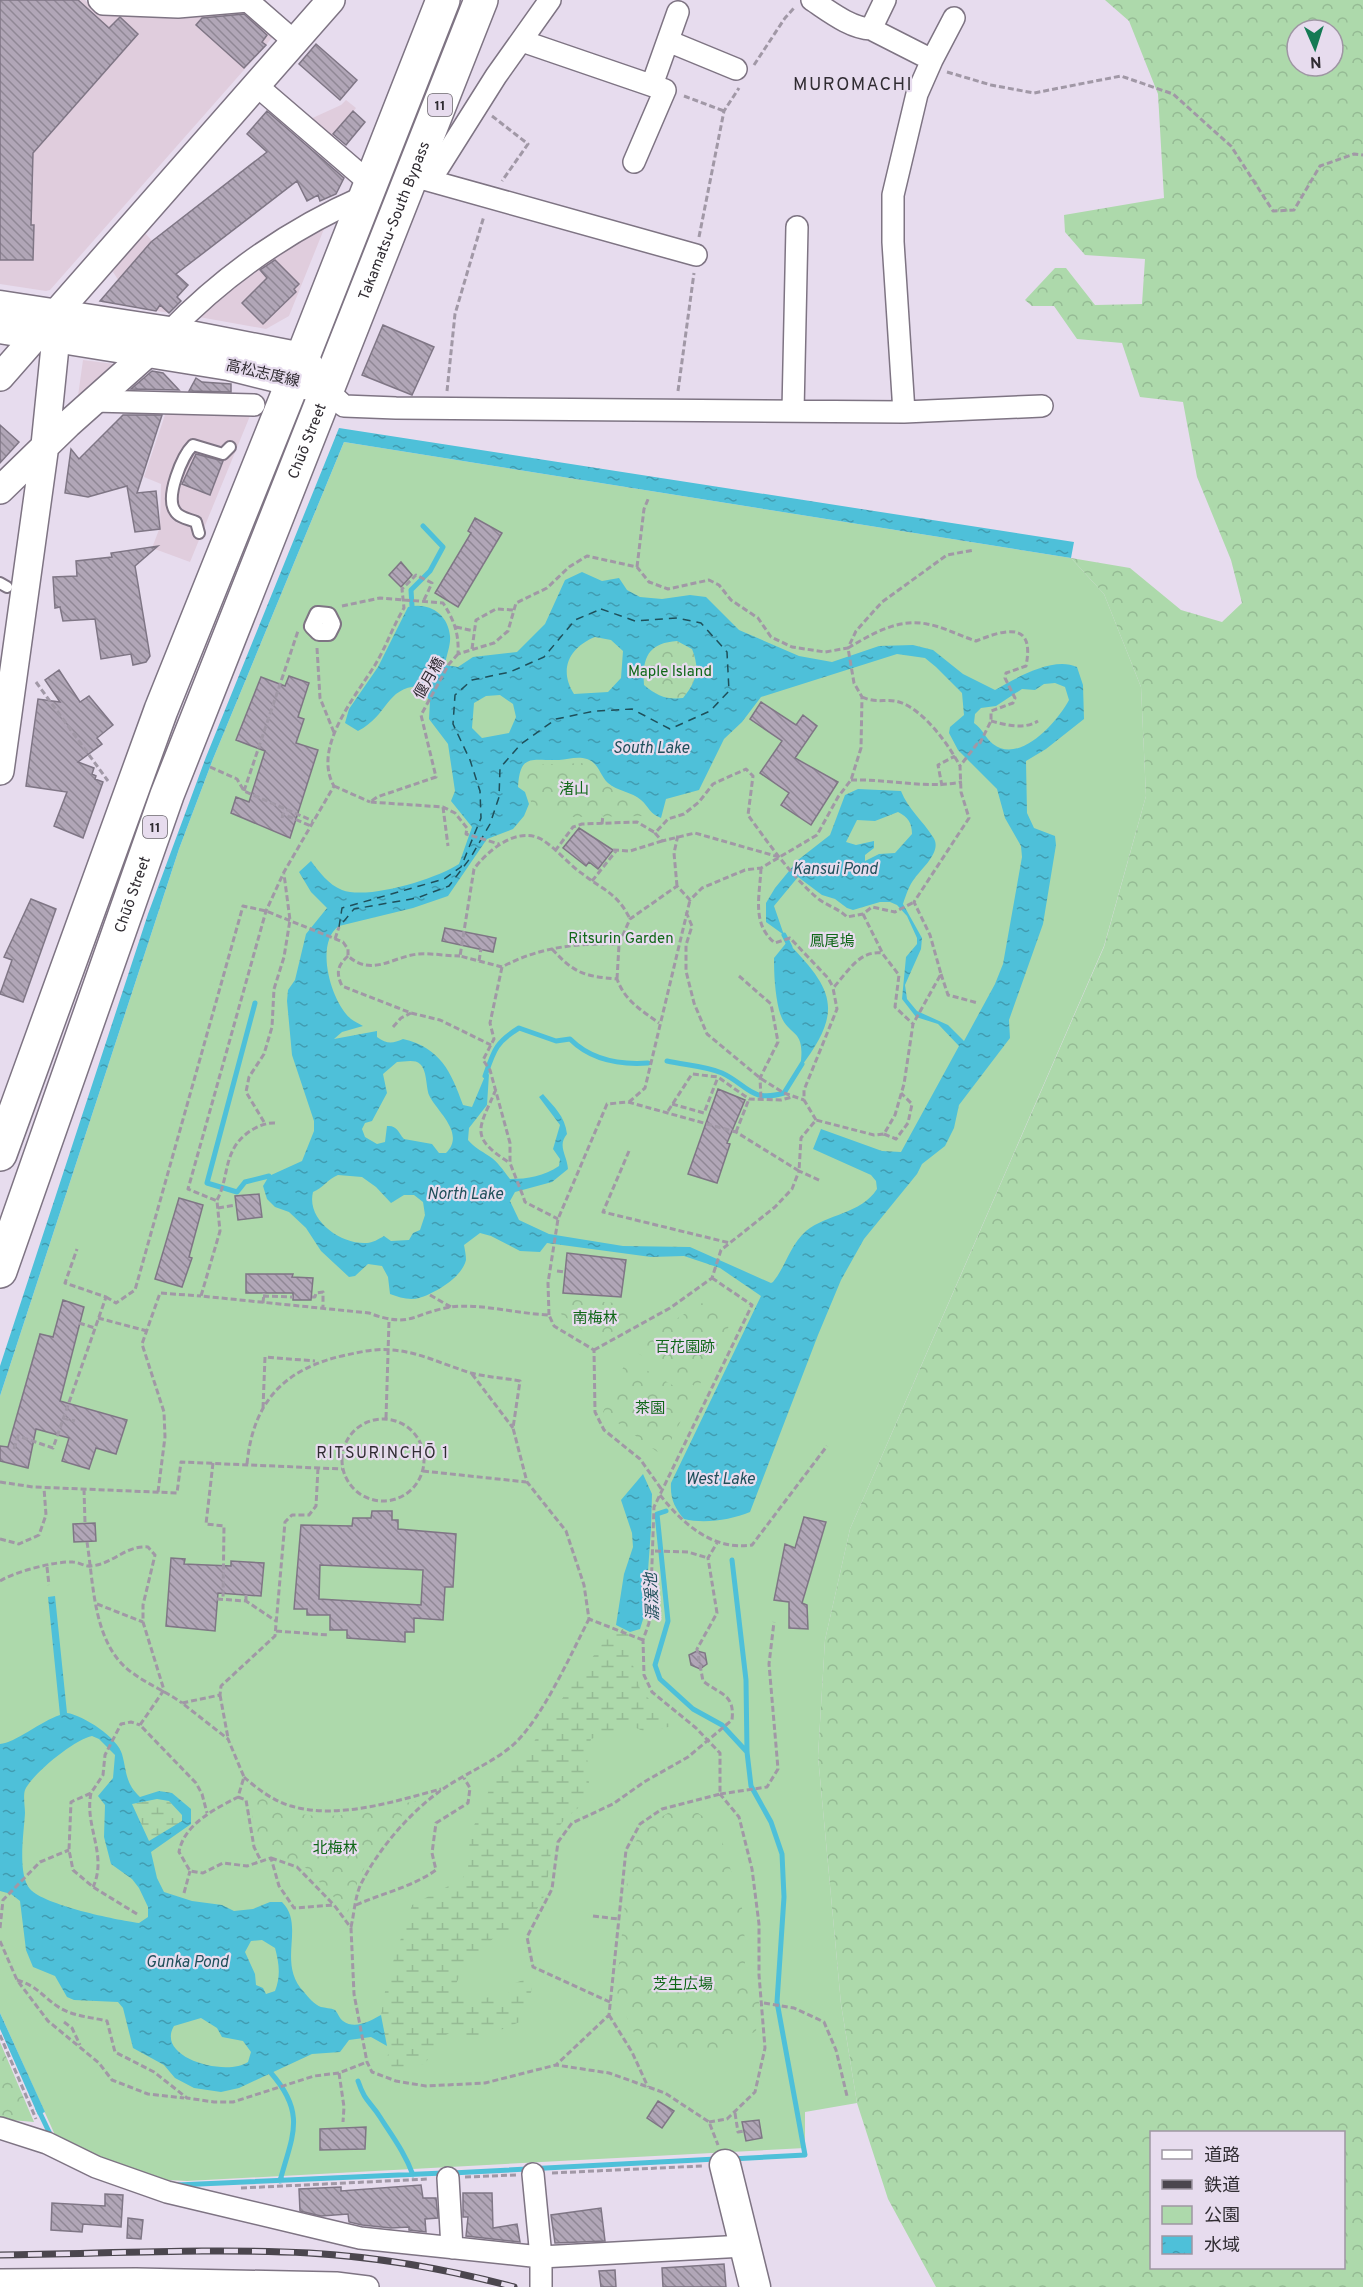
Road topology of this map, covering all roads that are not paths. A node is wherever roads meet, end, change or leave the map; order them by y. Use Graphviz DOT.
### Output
graph roads {
  1 [pos="99,0"];
  2 [pos="331,0"];
  3 [pos="443,0"];
  4 [pos="481,0"];
  5 [pos="550,0"];
  6 [pos="812,0"];
  7 [pos="885,0"];
  8 [pos="678,12"];
  9 [pos="954,18"];
  10 [pos="871,29"];
  11 [pos="522,40"];
  12 [pos="668,41"];
  13 [pos="295,42"];
  14 [pos="932,60"];
  15 [pos="742,76"];
  16 [pos="256,85"];
  17 [pos="658,87"];
  18 [pos="634,162"];
  19 [pos="412,176"];
  20 [pos="367,190"];
  21 [pos="797,227"];
  22 [pos="696,255"];
  23 [pos="0,306"];
  24 [pos="0,328"];
  25 [pos="52,328"];
  26 [pos="160,342"];
  27 [pos="303,356"];
  28 [pos="0,377"];
  29 [pos="326,389"];
  30 [pos="93,401"];
  31 [pos="254,405"];
  32 [pos="1042,406"];
  33 [pos="793,411"];
  34 [pos="904,412"];
  35 [pos="45,445"];
  36 [pos="230,447"];
  37 [pos="0,490"];
  38 [pos="199,533"];
  39 [pos="328,616"];
  40 [pos="320,632"];
  41 [pos="0,771"];
  42 [pos="5,1120"];
  43 [pos="0,1154"];
  44 [pos="0,1271"];
  45 [pos="0,2128"];
  46 [pos="723,2159"];
  47 [pos="533,2174"];
  48 [pos="448,2178"];
  49 [pos="744,2246"];
  50 [pos="453,2248"];
  51 [pos="541,2257"];
  52 [pos="0,2280"];
  53 [pos="136,2283"];
  54 [pos="212,2284"];
  55 [pos="356,2286"];
  56 [pos="541,2287"];
  57 [pos="755,2287"];
  1 -- 13 [label="street"];
  2 -- 13 [label="street"];
  3 -- 20 [label="highway, 11"];
  4 -- 19 [label="highway, Takamatsu-South Bypass / 11"];
  5 -- 11 [label="street"];
  6 -- 10 [label="street"];
  7 -- 10 [label="street"];
  8 -- 12 [label="street"];
  9 -- 14 [label="street"];
  10 -- 14 [label="street"];
  11 -- 17 [label="street"];
  11 -- 19 [label="street"];
  12 -- 15 [label="street"];
  12 -- 17 [label="street"];
  13 -- 16 [label="street"];
  14 -- 34 [label="street"];
  16 -- 20 [label="street"];
  16 -- 25 [label="street"];
  17 -- 18 [label="street"];
  19 -- 22 [label="street"];
  19 -- 29 [label="highway, Takamatsu-South Bypass / 11"];
  20 -- 26 [label="street"];
  20 -- 27 [label="highway, 11"];
  21 -- 33 [label="street"];
  23 -- 25 [label="main road, 高松志度線"];
  24 -- 25 [label="main road, 高松志度線"];
  25 -- 26 [label="main road, 高松志度線"];
  25 -- 28 [label="street"];
  25 -- 35 [label="street"];
  26 -- 27 [label="main road, 高松志度線"];
  26 -- 30 [label="street"];
  27 -- 29 [label="main road, 高松志度線"];
  27 -- 42 [label="highway, 11"];
  29 -- 33 [label="street"];
  29 -- 44 [label="highway, Chūō Street / 11"];
  30 -- 31 [label="street"];
  30 -- 35 [label="street"];
  32 -- 34 [label="street"];
  33 -- 34 [label="street"];
  35 -- 37 [label="street"];
  35 -- 41 [label="street"];
  36 -- 38 [label="lane"];
  39 -- 40 [label="street"];
  42 -- 43 [label="highway, 11"];
  45 -- 50 [label="street"];
  46 -- 49 [label="main road"];
  47 -- 51 [label="street"];
  48 -- 50 [label="street"];
  49 -- 51 [label="street"];
  49 -- 57 [label="main road"];
  50 -- 51 [label="street"];
  51 -- 56 [label="street"];
  52 -- 53 [label="street"];
  53 -- 54 [label="street"];
  54 -- 55 [label="street"];
}
